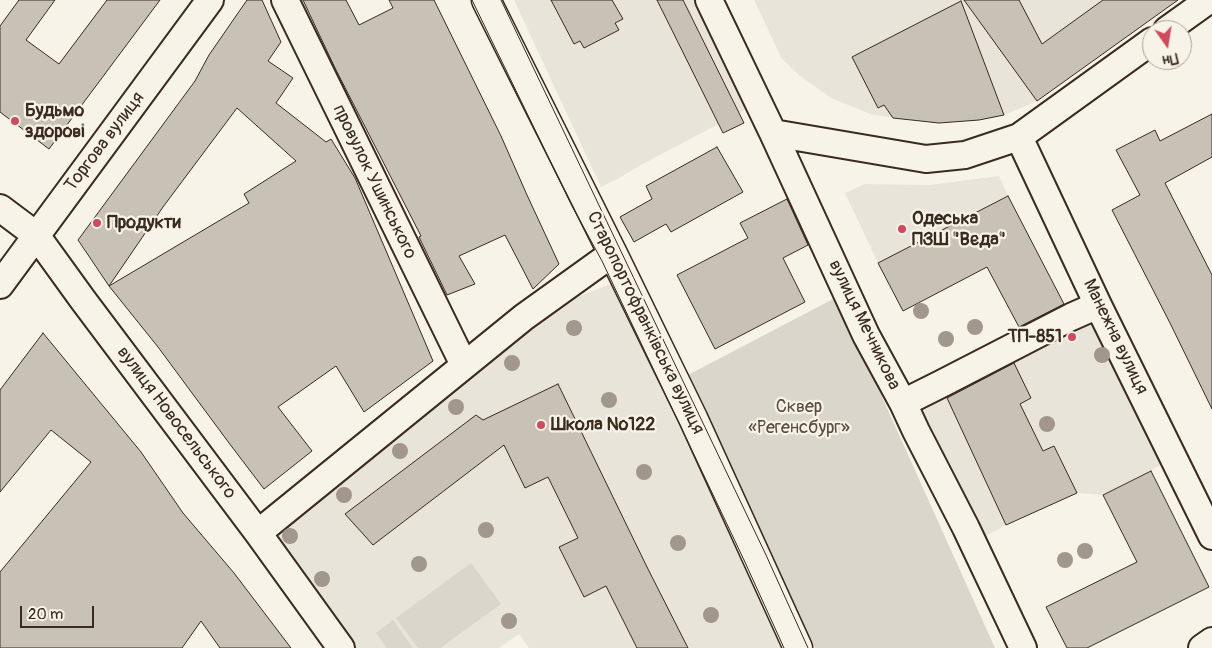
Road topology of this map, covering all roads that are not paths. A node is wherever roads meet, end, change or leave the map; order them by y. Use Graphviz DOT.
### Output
graph roads {
  1 [pos="210,0"];
  2 [pos="285,0"];
  3 [pos="486,0"];
  4 [pos="709,0"];
  5 [pos="1209,0"];
  6 [pos="1181,20"];
  7 [pos="1142,48"];
  8 [pos="773,133"];
  9 [pos="1019,138"];
  10 [pos="0,208"];
  11 [pos="36,235"];
  12 [pos="613,254"];
  13 [pos="0,285"];
  14 [pos="1098,305"];
  15 [pos="464,365"];
  16 [pos="903,403"];
  17 [pos="258,533"];
  18 [pos="1212,536"];
  19 [pos="1212,641"];
  20 [pos="341,648"];
  21 [pos="798,648"];
  22 [pos="1024,648"];
  23 [pos="1202,648"];
  1 -- 11 [label="street, Торгова вулиця"];
  2 -- 15 [label="street, провулок Ушинського"];
  3 -- 12 [label="main road, Старопортофранківська вулиця"];
  4 -- 8 [label="street, вулиця Мечникова"];
  5 -- 6 [label="street"];
  7 -- 9 [label="street"];
  8 -- 9 [label="street"];
  8 -- 16 [label="street, вулиця Мечникова"];
  9 -- 14 [label="street, Манежна вулиця"];
  10 -- 11 [label="street, вулиця Новосельського"];
  11 -- 13 [label="street, Торгова вулиця"];
  11 -- 17 [label="street, вулиця Новосельського"];
  12 -- 15 [label="street"];
  12 -- 21 [label="main road, Старопортофранківська вулиця"];
  14 -- 16 [label="street"];
  14 -- 18 [label="street, Манежна вулиця"];
  15 -- 17 [label="street"];
  16 -- 22 [label="street, вулиця Мечникова"];
  17 -- 20 [label="street, вулиця Новосельського"];
  19 -- 23 [label="street"];
}
